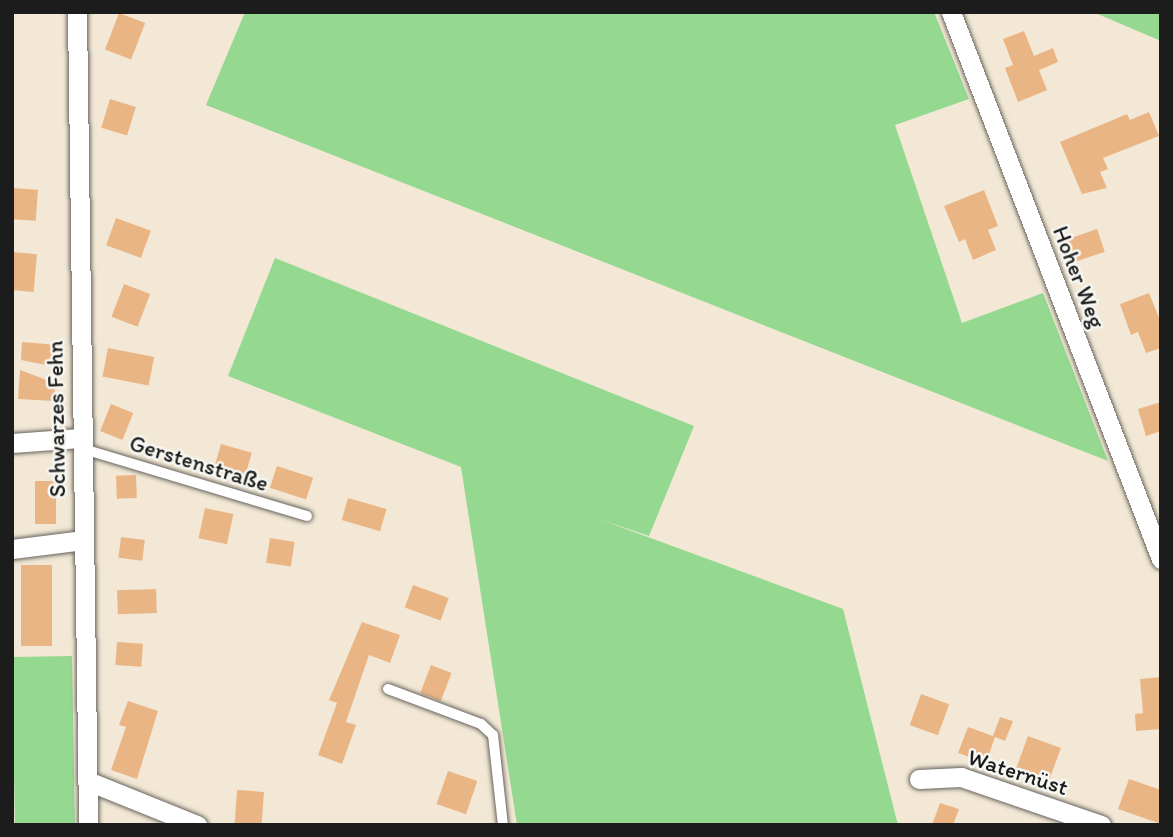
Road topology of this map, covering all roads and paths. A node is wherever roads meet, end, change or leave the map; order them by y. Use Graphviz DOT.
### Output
graph roads {
  1 [pos="77,12"];
  2 [pos="951,12"];
  3 [pos="12,443"];
  4 [pos="80,443"];
  5 [pos="307,516"];
  6 [pos="83,540"];
  7 [pos="12,549"];
  8 [pos="1161,559"];
  9 [pos="388,689"];
  10 [pos="919,779"];
  11 [pos="88,781"];
  12 [pos="88,825"];
  13 [pos="197,825"];
  14 [pos="503,825"];
  15 [pos="1101,825"];
  1 -- 4 [label="street, Schwarzes Fehn"];
  2 -- 8 [label="street, Hoher Weg"];
  3 -- 4 [label="street"];
  4 -- 5 [label="lane, Gerstenstraße"];
  4 -- 6 [label="street, Schwarzes Fehn"];
  6 -- 7 [label="street"];
  6 -- 11 [label="street, Schwarzes Fehn"];
  9 -- 14 [label="lane"];
  10 -- 15 [label="street, Waternüst"];
  11 -- 12 [label="street, Schwarzes Fehn"];
  11 -- 13 [label="street"];
}
